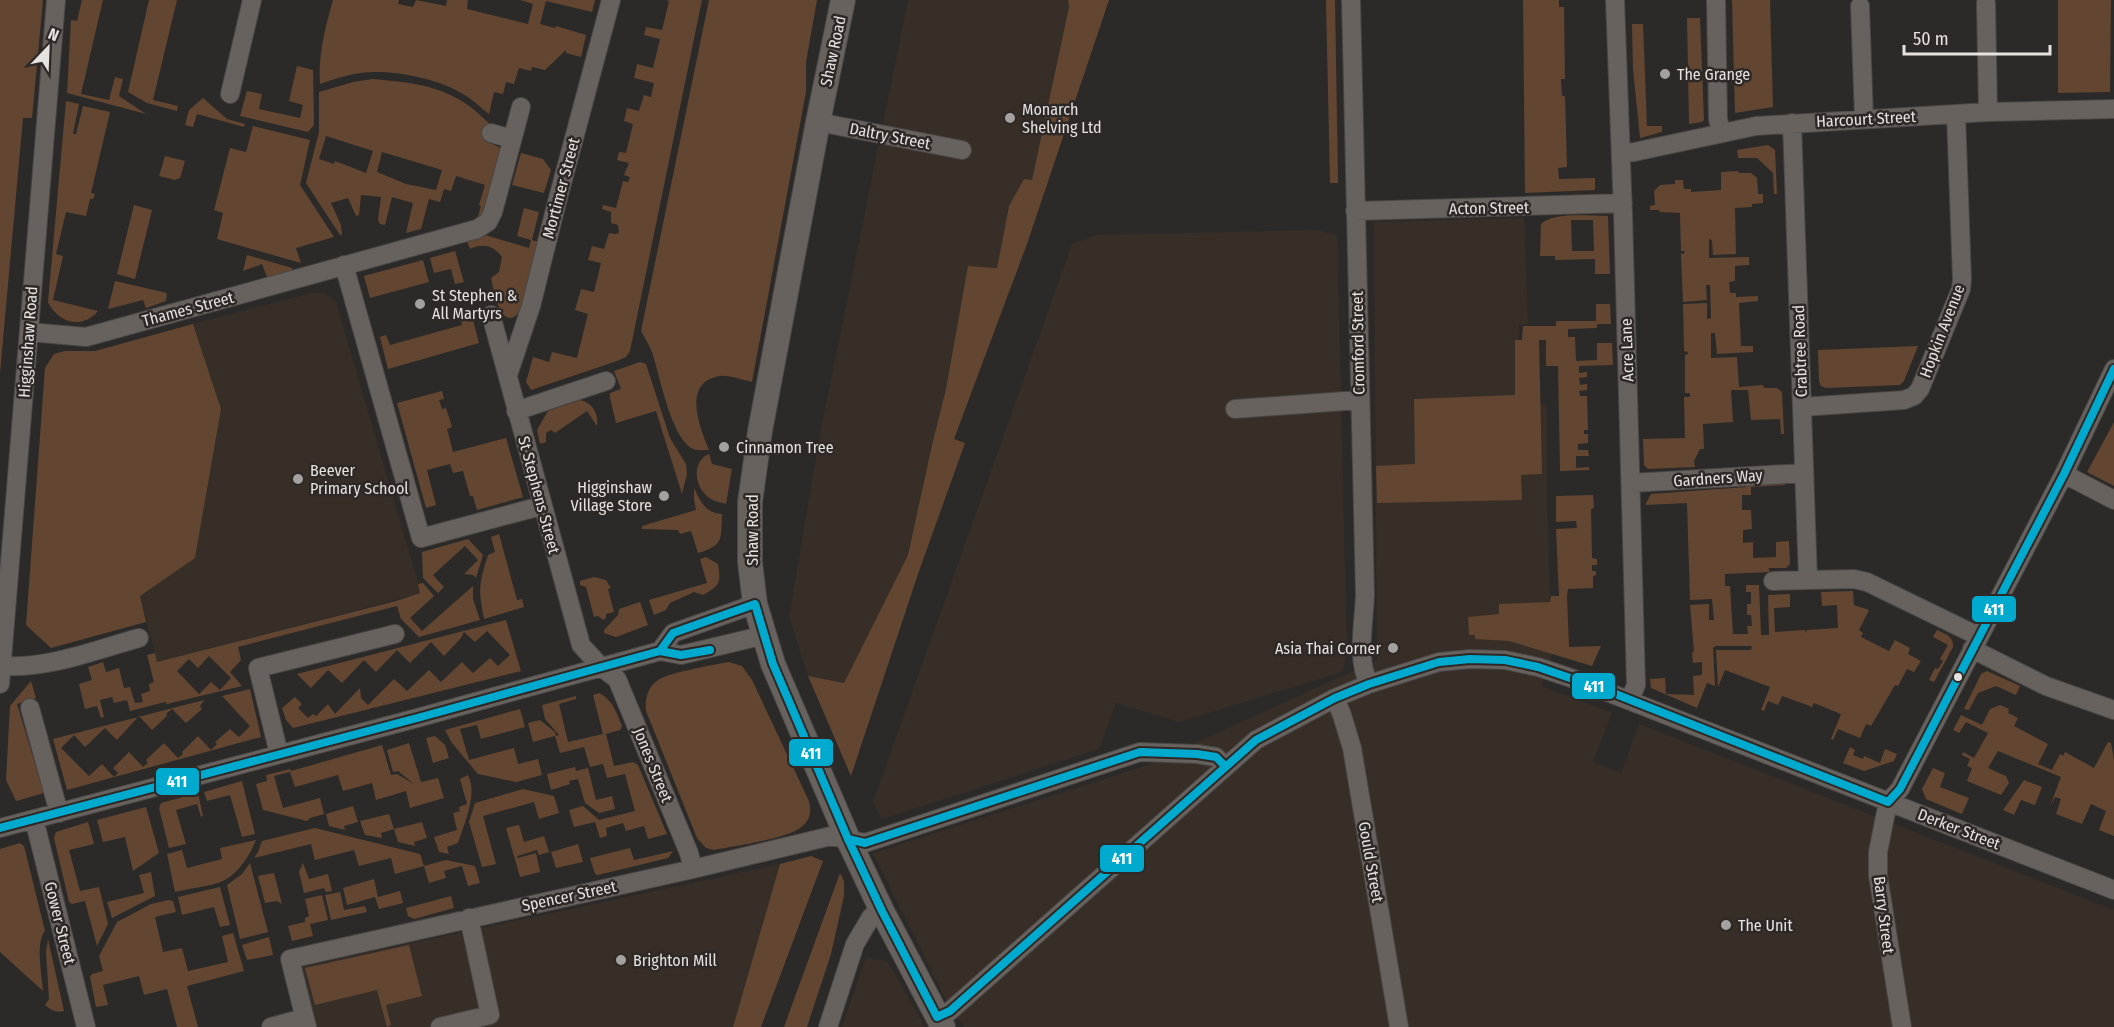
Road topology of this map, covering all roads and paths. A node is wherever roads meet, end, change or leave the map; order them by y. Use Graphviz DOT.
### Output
graph roads {
  1 [pos="56,0"];
  2 [pos="252,0"];
  3 [pos="611,0"];
  4 [pos="843,0"];
  5 [pos="1351,0"];
  6 [pos="1615,0"];
  7 [pos="1716,0"];
  8 [pos="1986,3"];
  9 [pos="1860,6"];
  10 [pos="230,94"];
  11 [pos="521,107"];
  12 [pos="2114,109"];
  13 [pos="1988,112"];
  14 [pos="1956,114"];
  15 [pos="1864,119"];
  16 [pos="818,122"];
  17 [pos="1792,123"];
  18 [pos="491,133"];
  19 [pos="1721,133"];
  20 [pos="512,139"];
  21 [pos="962,150"];
  22 [pos="1621,153"];
  23 [pos="1623,203"];
  24 [pos="1355,211"];
  25 [pos="344,265"];
  26 [pos="491,315"];
  27 [pos="29,332"];
  28 [pos="2114,369"];
  29 [pos="508,375"];
  30 [pos="606,381"];
  31 [pos="1359,400"];
  32 [pos="1802,407"];
  33 [pos="1235,409"];
  34 [pos="516,411"];
  35 [pos="1804,473"];
  36 [pos="2064,474"];
  37 [pos="1631,483"];
  38 [pos="2114,500"];
  39 [pos="542,506"];
  40 [pos="1809,580"];
  41 [pos="1773,581"];
  42 [pos="755,603"];
  43 [pos="395,634"];
  44 [pos="765,635"];
  45 [pos="140,638"];
  46 [pos="1975,643"];
  47 [pos="660,651"];
  48 [pos="602,668"];
  49 [pos="1,675"];
  50 [pos="1370,684"];
  51 [pos="1335,698"];
  52 [pos="1630,700"];
  53 [pos="30,708"];
  54 [pos="2114,710"];
  55 [pos="279,754"];
  56 [pos="1226,766"];
  57 [pos="1888,802"];
  58 [pos="59,813"];
  59 [pos="34,819"];
  60 [pos="1,824"];
  61 [pos="848,839"];
  62 [pos="693,869"];
  63 [pos="2114,890"];
  64 [pos="882,911"];
  65 [pos="469,918"];
  66 [pos="940,1022"];
  67 [pos="305,1023"];
  68 [pos="86,1027"];
  69 [pos="271,1027"];
  70 [pos="440,1027"];
  71 [pos="828,1027"];
  72 [pos="1399,1027"];
  73 [pos="1902,1027"];
  1 -- 27 [label="street, Higginshaw Road"];
  2 -- 10 [label="street"];
  3 -- 29 [label="street, Mortimer Street"];
  4 -- 16 [label="main road, Shaw Road"];
  5 -- 24 [label="street, Cromford Street"];
  6 -- 22 [label="street, Acre Lane"];
  7 -- 19 [label="street"];
  8 -- 13 [label="street"];
  9 -- 15 [label="street"];
  11 -- 20 [label="street, Thames Street"];
  12 -- 13 [label="street, Harcourt Street"];
  13 -- 14 [label="street, Harcourt Street"];
  14 -- 15 [label="street, Harcourt Street"];
  14 -- 32 [label="street, Hopkin Avenue"];
  15 -- 17 [label="street, Harcourt Street"];
  16 -- 21 [label="street, Daltry Street"];
  16 -- 42 [label="main road, Shaw Road"];
  17 -- 19 [label="street, Harcourt Street"];
  17 -- 32 [label="street, Crabtree Road"];
  18 -- 20 [label="street"];
  19 -- 22 [label="street, Harcourt Street"];
  20 -- 25 [label="street, Thames Street"];
  22 -- 23 [label="street, Acre Lane"];
  23 -- 24 [label="street, Acton Street"];
  23 -- 37 [label="street, Acre Lane"];
  24 -- 31 [label="street, Cromford Street"];
  25 -- 27 [label="street, Thames Street"];
  25 -- 39 [label="street"];
  26 -- 29 [label="street, St Stephens Street"];
  27 -- 49 [label="street, Higginshaw Road"];
  28 -- 36 [label="street"];
  29 -- 34 [label="street, St Stephens Street"];
  30 -- 34 [label="street"];
  31 -- 33 [label="street"];
  31 -- 50 [label="street, Cromford Street"];
  32 -- 35 [label="street, Crabtree Road"];
  34 -- 39 [label="street, St Stephens Street"];
  35 -- 37 [label="street, Gardners Way"];
  35 -- 40 [label="street, Crabtree Road"];
  36 -- 38 [label="street"];
  36 -- 46 [label="street"];
  37 -- 52 [label="street, Acre Lane"];
  39 -- 48 [label="street, St Stephens Street"];
  40 -- 41 [label="street"];
  40 -- 46 [label="street"];
  42 -- 44 [label="main road, Shaw Road"];
  42 -- 47 [label="street"];
  43 -- 55 [label="street"];
  44 -- 47 [label="street"];
  44 -- 61 [label="main road, Shaw Road"];
  45 -- 49 [label="street"];
  46 -- 54 [label="street"];
  46 -- 57 [label="street"];
  47 -- 48 [label="street"];
  48 -- 55 [label="street"];
  48 -- 62 [label="street, Jones Street"];
  50 -- 51 [label="street, Derker Street"];
  50 -- 52 [label="street, Derker Street"];
  51 -- 56 [label="street, Derker Street"];
  51 -- 72 [label="street, Gould Street"];
  52 -- 57 [label="street, Derker Street"];
  53 -- 58 [label="street"];
  55 -- 58 [label="street"];
  56 -- 61 [label="street, Spencer Street"];
  56 -- 66 [label="street, Derker Street"];
  57 -- 63 [label="street, Derker Street"];
  57 -- 73 [label="street, Barry Street"];
  58 -- 59 [label="street"];
  59 -- 60 [label="street"];
  59 -- 68 [label="street, Gower Street"];
  61 -- 62 [label="street, Spencer Street"];
  61 -- 64 [label="main road, Shaw Road"];
  62 -- 65 [label="street, Spencer Street"];
  64 -- 66 [label="main road, Shaw Road"];
  64 -- 71 [label="street"];
  65 -- 67 [label="street, Spencer Street"];
  65 -- 70 [label="street"];
  67 -- 69 [label="street"];
}
